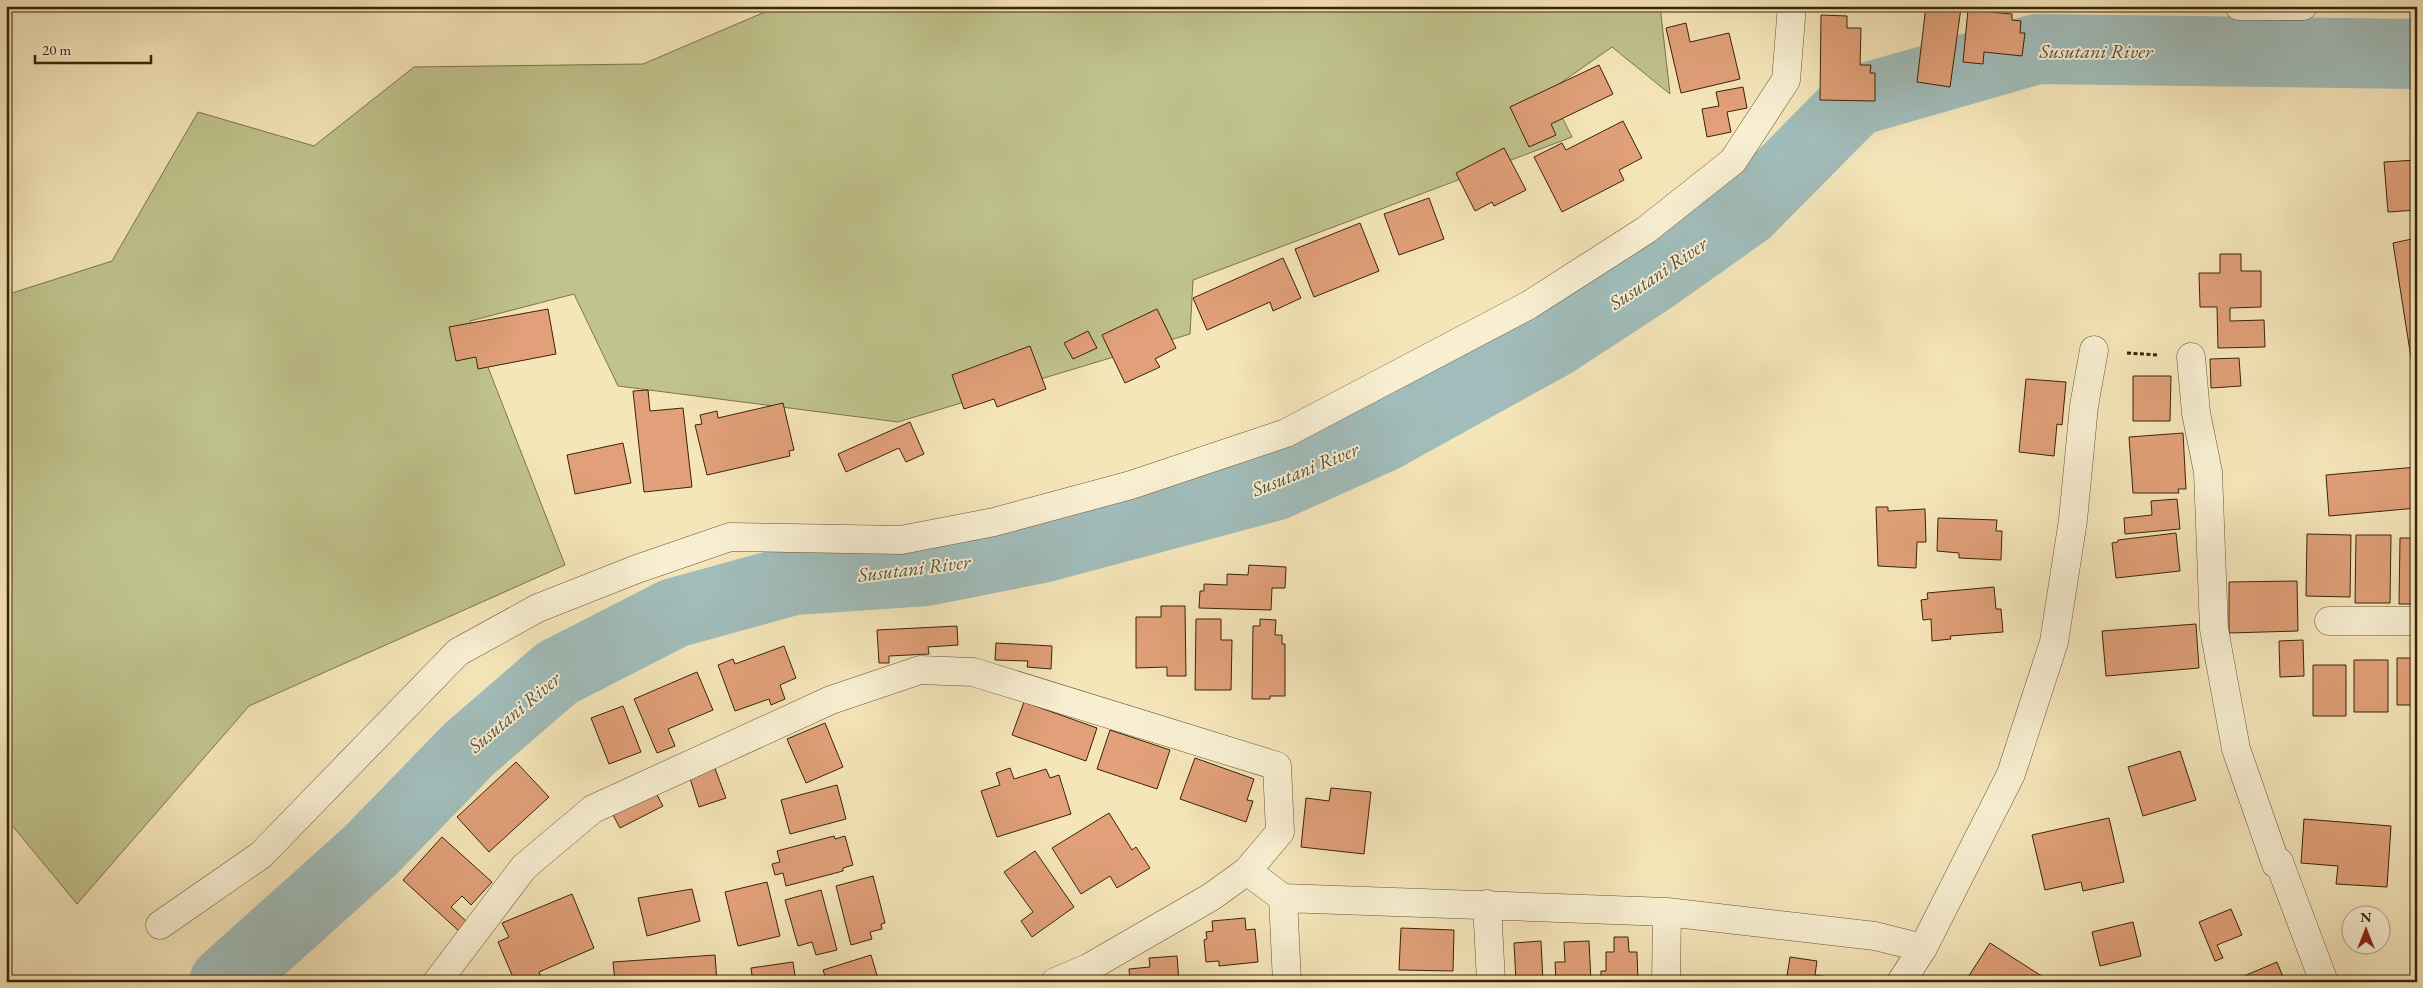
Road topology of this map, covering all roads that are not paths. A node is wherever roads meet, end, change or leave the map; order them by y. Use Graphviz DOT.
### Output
graph roads {
  1 [pos="1792,6"];
  2 [pos="2239,6"];
  3 [pos="2303,6"];
  4 [pos="2094,350"];
  5 [pos="2191,357"];
  6 [pos="2330,621"];
  7 [pos="2417,622"];
  8 [pos="1248,871"];
  9 [pos="1284,898"];
  10 [pos="1487,904"];
  11 [pos="1667,912"];
  12 [pos="160,925"];
  13 [pos="1924,948"];
  14 [pos="1089,975"];
  15 [pos="437,982"];
  16 [pos="1054,982"];
  17 [pos="1287,982"];
  18 [pos="1490,982"];
  19 [pos="1666,982"];
  20 [pos="1901,982"];
  21 [pos="2324,982"];
  1 -- 12 [label="street"];
  2 -- 3 [label="street"];
  4 -- 13 [label="street"];
  5 -- 21 [label="street"];
  6 -- 7 [label="street"];
  8 -- 9 [label="street"];
  8 -- 14 [label="street"];
  8 -- 15 [label="street"];
  9 -- 10 [label="street"];
  9 -- 17 [label="street"];
  10 -- 11 [label="street"];
  10 -- 18 [label="street"];
  11 -- 13 [label="street"];
  11 -- 19 [label="street"];
  13 -- 20 [label="street"];
  14 -- 16 [label="street"];
}
